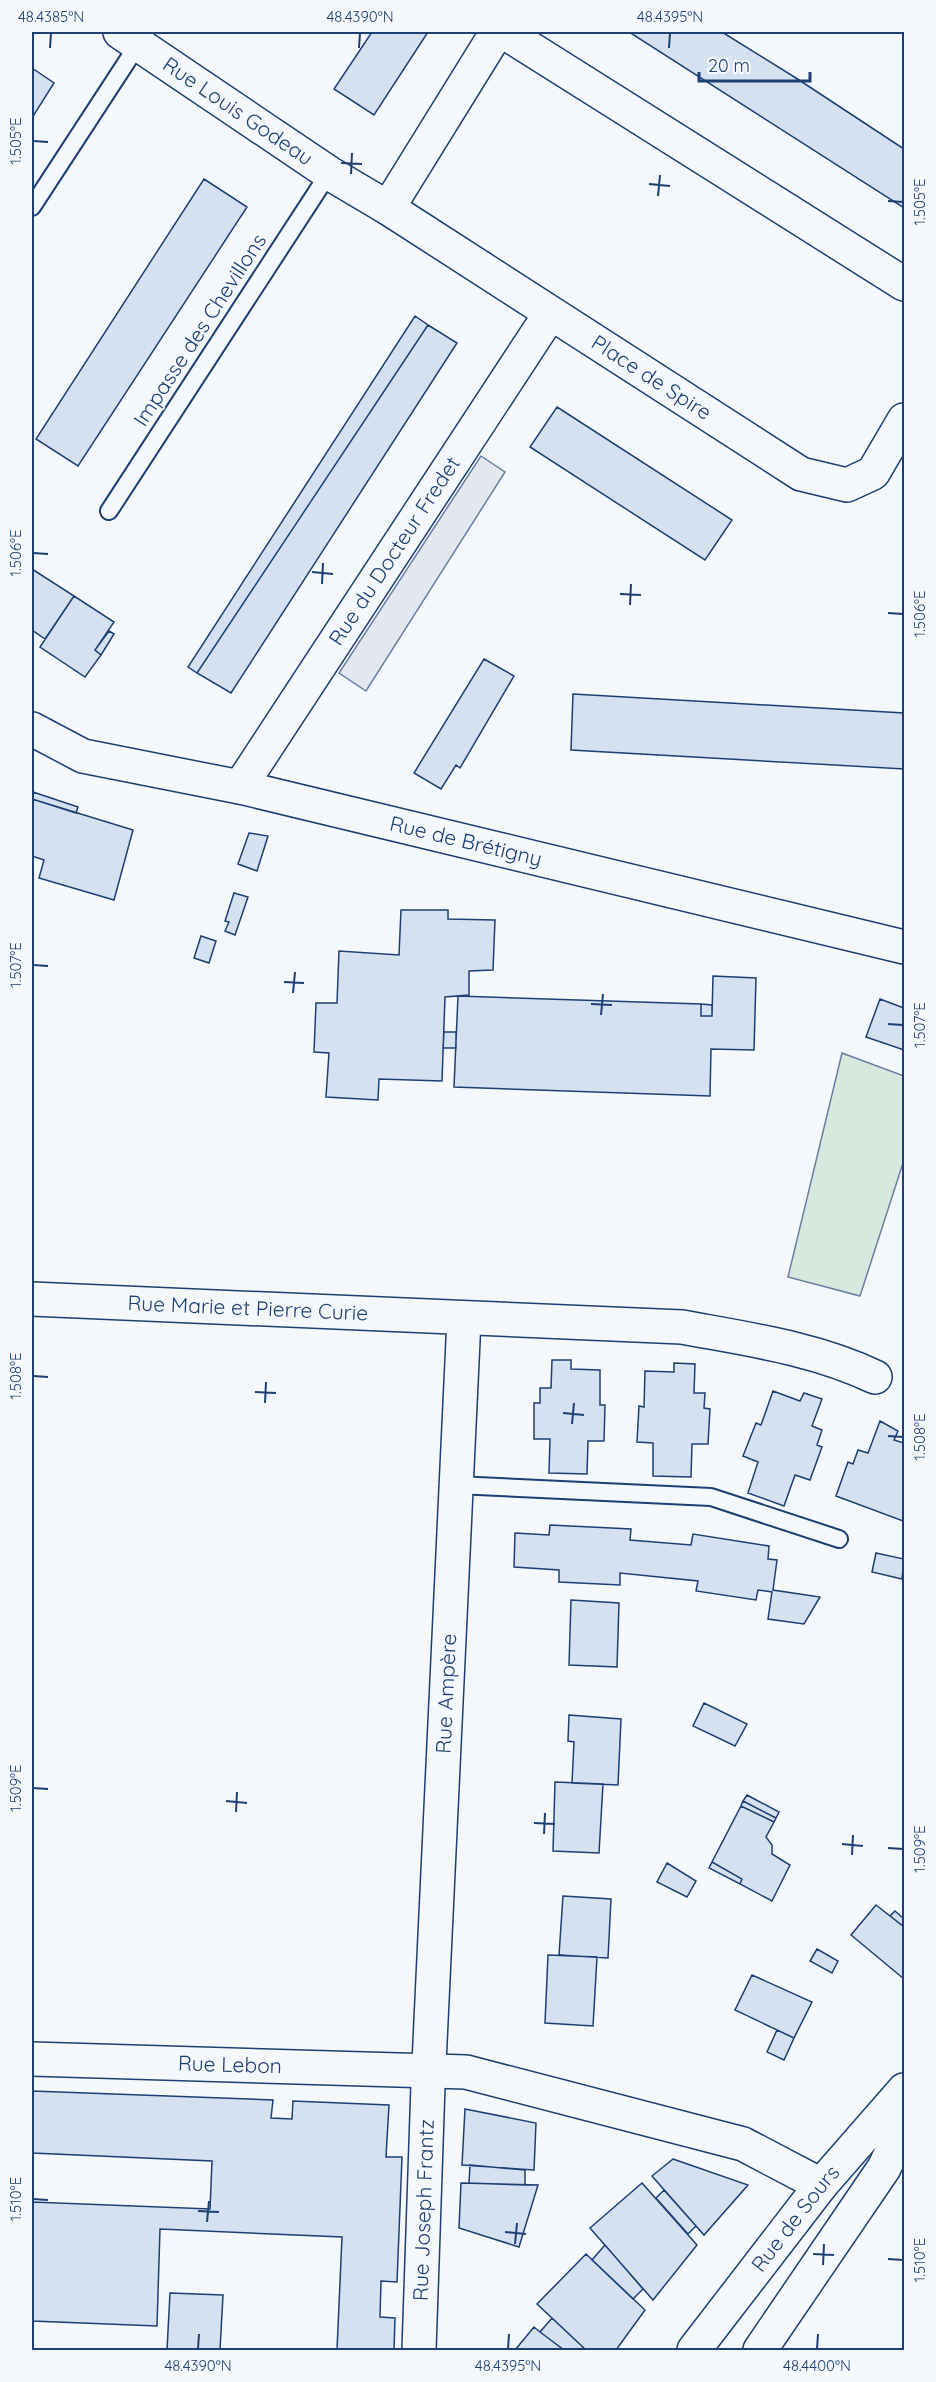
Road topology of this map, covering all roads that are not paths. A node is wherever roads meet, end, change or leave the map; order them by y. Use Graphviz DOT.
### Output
graph roads {
  1 [pos="498,32"];
  2 [pos="504,32"];
  3 [pos="129,37"];
  4 [pos="329,173"];
  5 [pos="32,207"];
  6 [pos="388,208"];
  7 [pos="904,284"];
  8 [pos="550,314"];
  9 [pos="904,420"];
  10 [pos="109,511"];
  11 [pos="32,729"];
  12 [pos="240,787"];
  13 [pos="904,947"];
  14 [pos="32,1299"];
  15 [pos="464,1318"];
  16 [pos="874,1377"];
  17 [pos="456,1485"];
  18 [pos="839,1539"];
  19 [pos="32,2059"];
  20 [pos="429,2070"];
  21 [pos="904,2090"];
  22 [pos="904,2126"];
  23 [pos="821,2185"];
  24 [pos="419,2350"];
  25 [pos="694,2350"];
  26 [pos="760,2350"];
  1 -- 6 [label="street"];
  2 -- 7 [label="street"];
  3 -- 4 [label="street, Rue Louis Godeau"];
  3 -- 5 [label="lane"];
  4 -- 6 [label="street, Rue Louis Godeau"];
  4 -- 10 [label="lane, Impasse des Chevillons"];
  6 -- 8 [label="street, Place de Spire"];
  8 -- 9 [label="street, Place de Spire"];
  8 -- 12 [label="street, Rue du Docteur Fredet"];
  11 -- 12 [label="street, Rue de Brétigny"];
  12 -- 13 [label="street, Rue de Brétigny"];
  14 -- 15 [label="street, Rue Marie et Pierre Curie"];
  15 -- 16 [label="street, Rue Marie et Pierre Curie"];
  15 -- 17 [label="street, Rue Ampère"];
  17 -- 18 [label="lane"];
  17 -- 20 [label="street, Rue Ampère"];
  19 -- 20 [label="street, Rue Lebon"];
  20 -- 23 [label="street, Rue Lebon"];
  20 -- 24 [label="street, Rue Joseph Frantz"];
  21 -- 23 [label="street, Rue de Sours"];
  22 -- 26 [label="street, Rue de Sours"];
  23 -- 25 [label="street, Rue de Sours"];
}
